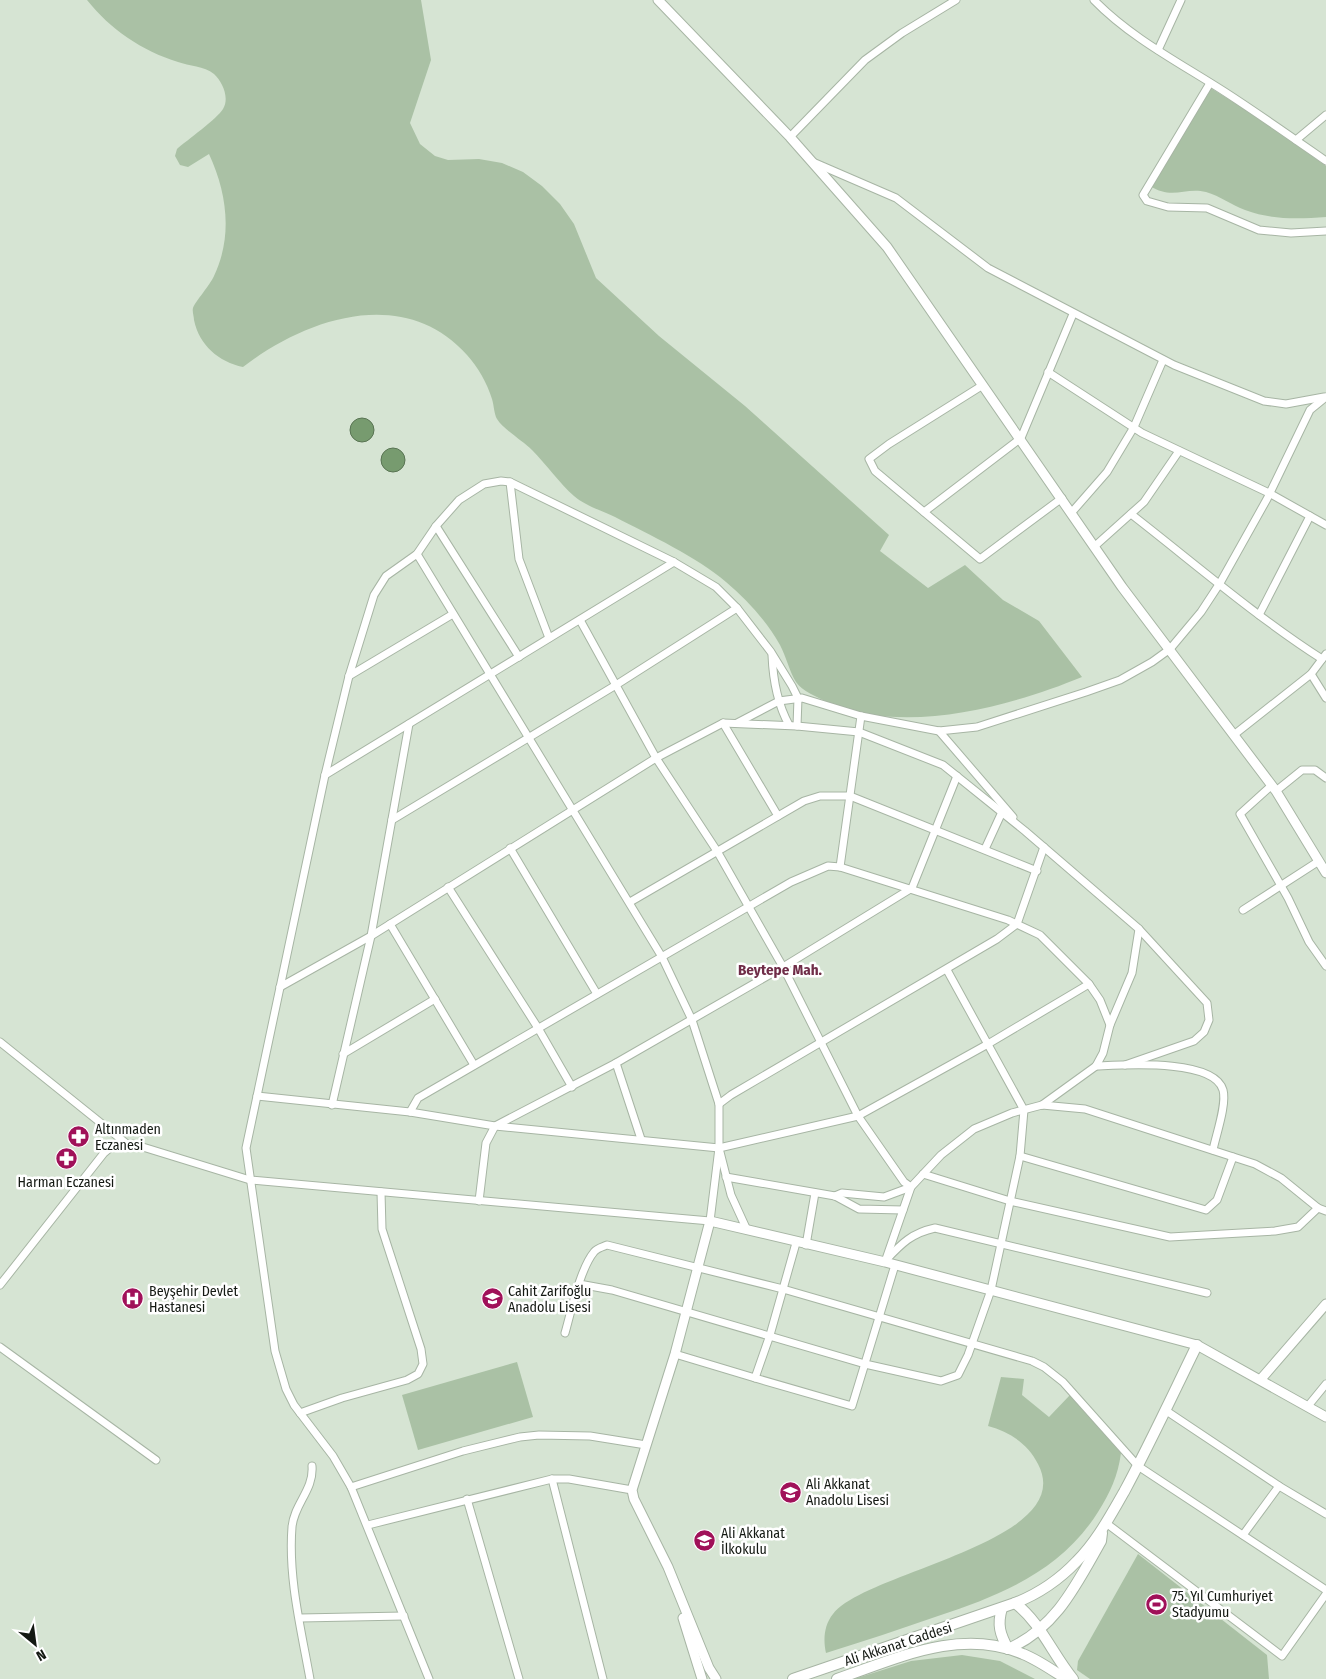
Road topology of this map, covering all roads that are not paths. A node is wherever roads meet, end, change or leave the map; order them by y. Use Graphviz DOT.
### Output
graph roads {
  1 [pos="658,0"];
  2 [pos="956,0"];
  3 [pos="1094,0"];
  4 [pos="1182,0"];
  5 [pos="1158,50"];
  6 [pos="1210,83"];
  7 [pos="1326,115"];
  8 [pos="790,137"];
  9 [pos="1296,140"];
  10 [pos="1326,161"];
  11 [pos="814,163"];
  12 [pos="1326,231"];
  13 [pos="1073,314"];
  14 [pos="1163,360"];
  15 [pos="1048,372"];
  16 [pos="983,385"];
  17 [pos="1325,397"];
  18 [pos="1134,427"];
  19 [pos="1021,438"];
  20 [pos="1179,451"];
  21 [pos="510,482"];
  22 [pos="1268,493"];
  23 [pos="1062,498"];
  24 [pos="924,512"];
  25 [pos="1072,512"];
  26 [pos="1131,514"];
  27 [pos="1310,516"];
  28 [pos="1326,525"];
  29 [pos="436,526"];
  30 [pos="1095,546"];
  31 [pos="417,554"];
  32 [pos="674,562"];
  33 [pos="1220,583"];
  34 [pos="737,608"];
  35 [pos="453,614"];
  36 [pos="1259,615"];
  37 [pos="580,620"];
  38 [pos="549,638"];
  39 [pos="1170,649"];
  40 [pos="772,652"];
  41 [pos="519,657"];
  42 [pos="1324,657"];
  43 [pos="490,674"];
  44 [pos="1311,674"];
  45 [pos="349,676"];
  46 [pos="616,685"];
  47 [pos="798,698"];
  48 [pos="1326,698"];
  49 [pos="779,701"];
  50 [pos="862,716"];
  51 [pos="723,723"];
  52 [pos="737,723"];
  53 [pos="409,724"];
  54 [pos="793,725"];
  55 [pos="859,732"];
  56 [pos="939,732"];
  57 [pos="1235,734"];
  58 [pos="528,737"];
  59 [pos="656,758"];
  60 [pos="325,775"];
  61 [pos="957,776"];
  62 [pos="1326,778"];
  63 [pos="1274,788"];
  64 [pos="850,796"];
  65 [pos="573,809"];
  66 [pos="1002,812"];
  67 [pos="778,816"];
  68 [pos="392,820"];
  69 [pos="936,829"];
  70 [pos="1025,830"];
  71 [pos="1044,847"];
  72 [pos="510,848"];
  73 [pos="985,849"];
  74 [pos="717,851"];
  75 [pos="1319,861"];
  76 [pos="840,867"];
  77 [pos="1037,871"];
  78 [pos="1326,873"];
  79 [pos="1281,886"];
  80 [pos="448,887"];
  81 [pos="912,888"];
  82 [pos="630,902"];
  83 [pos="748,907"];
  84 [pos="1243,910"];
  85 [pos="390,924"];
  86 [pos="1016,924"];
  87 [pos="1139,929"];
  88 [pos="371,936"];
  89 [pos="662,957"];
  90 [pos="1326,966"];
  91 [pos="783,968"];
  92 [pos="947,970"];
  93 [pos="1089,984"];
  94 [pos="280,987"];
  95 [pos="598,994"];
  96 [pos="435,999"];
  97 [pos="692,1020"];
  98 [pos="1110,1025"];
  99 [pos="538,1028"];
  100 [pos="0,1042"];
  101 [pos="821,1042"];
  102 [pos="988,1044"];
  103 [pos="343,1054"];
  104 [pos="616,1063"];
  105 [pos="474,1065"];
  106 [pos="1125,1065"];
  107 [pos="1096,1066"];
  108 [pos="572,1087"];
  109 [pos="256,1096"];
  110 [pos="720,1104"];
  111 [pos="332,1105"];
  112 [pos="1042,1105"];
  113 [pos="1024,1110"];
  114 [pos="410,1112"];
  115 [pos="858,1116"];
  116 [pos="495,1126"];
  117 [pos="641,1139"];
  118 [pos="127,1144"];
  119 [pos="718,1148"];
  120 [pos="1213,1150"];
  121 [pos="1020,1156"];
  122 [pos="1234,1157"];
  123 [pos="923,1174"];
  124 [pos="726,1177"];
  125 [pos="250,1180"];
  126 [pos="911,1187"];
  127 [pos="381,1192"];
  128 [pos="816,1193"];
  129 [pos="834,1196"];
  130 [pos="479,1201"];
  131 [pos="1010,1201"];
  132 [pos="1318,1208"];
  133 [pos="903,1210"];
  134 [pos="1326,1211"];
  135 [pos="710,1221"];
  136 [pos="747,1230"];
  137 [pos="796,1243"];
  138 [pos="1000,1244"];
  139 [pos="806,1245"];
  140 [pos="884,1262"];
  141 [pos="895,1265"];
  142 [pos="698,1267"];
  143 [pos="579,1284"];
  144 [pos="0,1285"];
  145 [pos="783,1289"];
  146 [pos="991,1290"];
  147 [pos="1207,1293"];
  148 [pos="1326,1304"];
  149 [pos="686,1311"];
  150 [pos="879,1317"];
  151 [pos="565,1333"];
  152 [pos="770,1334"];
  153 [pos="972,1344"];
  154 [pos="1197,1345"];
  155 [pos="0,1347"];
  156 [pos="675,1354"];
  157 [pos="865,1364"];
  158 [pos="756,1378"];
  159 [pos="1261,1380"];
  160 [pos="1326,1384"];
  161 [pos="1308,1406"];
  162 [pos="1165,1410"];
  163 [pos="300,1413"];
  164 [pos="1326,1417"];
  165 [pos="646,1445"];
  166 [pos="156,1460"];
  167 [pos="312,1466"];
  168 [pos="1138,1466"];
  169 [pos="552,1479"];
  170 [pos="1279,1486"];
  171 [pos="351,1487"];
  172 [pos="632,1490"];
  173 [pos="466,1499"];
  174 [pos="1326,1514"];
  175 [pos="368,1525"];
  176 [pos="1104,1526"];
  177 [pos="1243,1535"];
  178 [pos="668,1568"];
  179 [pos="1326,1590"];
  180 [pos="1326,1594"];
  181 [pos="1015,1603"];
  182 [pos="1002,1608"];
  183 [pos="404,1616"];
  184 [pos="300,1618"];
  185 [pos="1039,1628"];
  186 [pos="1008,1649"];
  187 [pos="310,1679"];
  188 [pos="429,1679"];
  189 [pos="519,1679"];
  190 [pos="602,1679"];
  191 [pos="702,1679"];
  192 [pos="716,1679"];
  193 [pos="793,1679"];
  194 [pos="837,1679"];
  195 [pos="1066,1679"];
  196 [pos="1073,1679"];
  1 -- 8 [label="street"];
  2 -- 8 [label="street"];
  3 -- 5 [label="street"];
  4 -- 5 [label="street"];
  5 -- 6 [label="street"];
  6 -- 9 [label="street"];
  6 -- 12 [label="street"];
  7 -- 9 [label="street"];
  8 -- 11 [label="street"];
  9 -- 10 [label="street"];
  11 -- 13 [label="street"];
  11 -- 16 [label="street"];
  13 -- 14 [label="street"];
  13 -- 15 [label="street"];
  14 -- 17 [label="street"];
  14 -- 18 [label="street"];
  15 -- 18 [label="street"];
  15 -- 19 [label="street"];
  16 -- 19 [label="street"];
  16 -- 24 [label="street"];
  17 -- 22 [label="street"];
  18 -- 20 [label="street"];
  18 -- 25 [label="street"];
  19 -- 23 [label="street"];
  19 -- 24 [label="street"];
  20 -- 22 [label="street"];
  20 -- 26 [label="street"];
  21 -- 29 [label="street"];
  21 -- 32 [label="street"];
  21 -- 38 [label="street"];
  22 -- 27 [label="street"];
  22 -- 33 [label="street"];
  23 -- 24 [label="street"];
  23 -- 25 [label="street"];
  25 -- 30 [label="street"];
  26 -- 30 [label="street"];
  26 -- 33 [label="street"];
  27 -- 28 [label="street"];
  27 -- 36 [label="street"];
  29 -- 31 [label="street"];
  29 -- 41 [label="street"];
  30 -- 39 [label="street"];
  31 -- 35 [label="street"];
  31 -- 45 [label="street"];
  32 -- 34 [label="street"];
  32 -- 37 [label="street"];
  33 -- 36 [label="street"];
  33 -- 39 [label="street"];
  34 -- 40 [label="street"];
  34 -- 46 [label="street"];
  35 -- 43 [label="street"];
  35 -- 45 [label="street"];
  36 -- 42 [label="street"];
  37 -- 38 [label="street"];
  37 -- 46 [label="street"];
  38 -- 41 [label="street"];
  39 -- 56 [label="street"];
  39 -- 57 [label="street"];
  40 -- 47 [label="street"];
  40 -- 49 [label="street"];
  41 -- 43 [label="street"];
  42 -- 44 [label="street"];
  43 -- 53 [label="street"];
  43 -- 58 [label="street"];
  44 -- 48 [label="street"];
  44 -- 57 [label="street"];
  45 -- 60 [label="street"];
  46 -- 58 [label="street"];
  46 -- 59 [label="street"];
  47 -- 49 [label="street"];
  47 -- 50 [label="street"];
  47 -- 54 [label="street"];
  49 -- 52 [label="street"];
  49 -- 54 [label="street"];
  50 -- 55 [label="street"];
  50 -- 56 [label="street"];
  51 -- 52 [label="street"];
  51 -- 59 [label="street"];
  51 -- 67 [label="street"];
  52 -- 54 [label="street"];
  53 -- 60 [label="street"];
  53 -- 68 [label="street"];
  54 -- 55 [label="street"];
  55 -- 61 [label="street"];
  55 -- 64 [label="street"];
  56 -- 70 [label="street"];
  57 -- 63 [label="street"];
  58 -- 65 [label="street"];
  58 -- 68 [label="street"];
  59 -- 65 [label="street"];
  59 -- 74 [label="street"];
  60 -- 94 [label="street"];
  61 -- 66 [label="street"];
  61 -- 69 [label="street"];
  62 -- 63 [label="street"];
  63 -- 75 [label="street"];
  63 -- 79 [label="street"];
  64 -- 67 [label="street"];
  64 -- 69 [label="street"];
  64 -- 76 [label="street"];
  65 -- 72 [label="street"];
  65 -- 82 [label="street"];
  66 -- 70 [label="street"];
  66 -- 73 [label="street"];
  67 -- 74 [label="street"];
  68 -- 88 [label="street"];
  69 -- 73 [label="street"];
  69 -- 81 [label="street"];
  70 -- 71 [label="street"];
  71 -- 77 [label="street"];
  71 -- 87 [label="street"];
  72 -- 80 [label="street"];
  72 -- 95 [label="street"];
  73 -- 77 [label="street"];
  74 -- 82 [label="street"];
  74 -- 83 [label="street"];
  75 -- 78 [label="street"];
  75 -- 79 [label="street"];
  76 -- 81 [label="street"];
  76 -- 83 [label="street"];
  77 -- 86 [label="street"];
  79 -- 84 [label="street"];
  79 -- 90 [label="street"];
  80 -- 85 [label="street"];
  80 -- 99 [label="street"];
  81 -- 86 [label="street"];
  81 -- 91 [label="street"];
  82 -- 89 [label="street"];
  83 -- 89 [label="street"];
  83 -- 91 [label="street"];
  85 -- 88 [label="street"];
  85 -- 96 [label="street"];
  86 -- 92 [label="street"];
  86 -- 93 [label="street"];
  87 -- 98 [label="street"];
  87 -- 106 [label="street"];
  88 -- 94 [label="street"];
  88 -- 103 [label="street"];
  89 -- 95 [label="street"];
  89 -- 97 [label="street"];
  91 -- 97 [label="street"];
  91 -- 101 [label="street"];
  92 -- 101 [label="street"];
  92 -- 102 [label="street"];
  93 -- 98 [label="street"];
  93 -- 102 [label="street"];
  94 -- 109 [label="street"];
  95 -- 99 [label="street"];
  96 -- 103 [label="street"];
  96 -- 105 [label="street"];
  97 -- 104 [label="street"];
  97 -- 110 [label="street"];
  98 -- 107 [label="street"];
  99 -- 105 [label="street"];
  99 -- 108 [label="street"];
  100 -- 118 [label="street"];
  101 -- 110 [label="street"];
  101 -- 115 [label="street"];
  102 -- 113 [label="street"];
  102 -- 115 [label="street"];
  103 -- 111 [label="street"];
  104 -- 108 [label="street"];
  104 -- 117 [label="street"];
  105 -- 114 [label="street"];
  106 -- 107 [label="street"];
  106 -- 120 [label="street"];
  107 -- 112 [label="street"];
  108 -- 116 [label="street"];
  109 -- 111 [label="street"];
  109 -- 125 [label="street"];
  110 -- 119 [label="street"];
  111 -- 114 [label="street"];
  112 -- 113 [label="street"];
  112 -- 120 [label="street"];
  113 -- 121 [label="street"];
  113 -- 123 [label="street"];
  114 -- 116 [label="street"];
  115 -- 119 [label="street"];
  115 -- 126 [label="street"];
  116 -- 117 [label="street"];
  116 -- 130 [label="street"];
  117 -- 119 [label="street"];
  118 -- 125 [label="street"];
  118 -- 144 [label="street"];
  119 -- 124 [label="street"];
  119 -- 135 [label="street"];
  120 -- 122 [label="street"];
  121 -- 122 [label="street"];
  121 -- 131 [label="street"];
  122 -- 132 [label="street"];
  123 -- 126 [label="street"];
  123 -- 131 [label="street"];
  124 -- 128 [label="street"];
  124 -- 136 [label="street"];
  125 -- 127 [label="street"];
  125 -- 163 [label="street"];
  126 -- 129 [label="street"];
  126 -- 133 [label="street"];
  127 -- 130 [label="street"];
  127 -- 163 [label="street"];
  128 -- 129 [label="street"];
  128 -- 139 [label="street"];
  129 -- 133 [label="street"];
  130 -- 135 [label="street"];
  131 -- 132 [label="street"];
  131 -- 138 [label="street"];
  132 -- 134 [label="street"];
  133 -- 140 [label="street"];
  135 -- 136 [label="street"];
  135 -- 142 [label="street"];
  136 -- 137 [label="street"];
  137 -- 139 [label="street"];
  137 -- 145 [label="street"];
  138 -- 140 [label="street"];
  138 -- 146 [label="street"];
  138 -- 147 [label="street"];
  139 -- 140 [label="street"];
  140 -- 141 [label="street"];
  141 -- 146 [label="street"];
  141 -- 150 [label="street"];
  142 -- 143 [label="street"];
  142 -- 145 [label="street"];
  142 -- 149 [label="street"];
  143 -- 149 [label="street"];
  143 -- 151 [label="street"];
  145 -- 150 [label="street"];
  145 -- 152 [label="street"];
  146 -- 153 [label="street"];
  146 -- 154 [label="street"];
  148 -- 159 [label="street"];
  149 -- 152 [label="street"];
  149 -- 156 [label="street"];
  150 -- 153 [label="street"];
  150 -- 157 [label="street"];
  152 -- 157 [label="street"];
  152 -- 158 [label="street"];
  153 -- 157 [label="street"];
  153 -- 168 [label="street"];
  154 -- 159 [label="street"];
  154 -- 162 [label="main road"];
  155 -- 166 [label="street"];
  156 -- 158 [label="street"];
  156 -- 165 [label="street"];
  157 -- 158 [label="street"];
  159 -- 161 [label="street"];
  160 -- 161 [label="street"];
  161 -- 164 [label="street"];
  162 -- 168 [label="main road"];
  162 -- 170 [label="street"];
  163 -- 171 [label="street"];
  165 -- 171 [label="street"];
  165 -- 172 [label="street"];
  167 -- 184 [label="street"];
  168 -- 176 [label="main road"];
  168 -- 177 [label="street"];
  169 -- 172 [label="street"];
  169 -- 173 [label="street"];
  169 -- 190 [label="street"];
  170 -- 174 [label="street"];
  170 -- 177 [label="street"];
  171 -- 175 [label="street"];
  172 -- 178 [label="street"];
  173 -- 175 [label="street"];
  173 -- 189 [label="street"];
  175 -- 183 [label="street"];
  176 -- 180 [label="street"];
  176 -- 181 [label="main road, Ali Akkanat Caddesi"];
  176 -- 185 [label="main road"];
  177 -- 179 [label="street"];
  178 -- 191 [label="street"];
  178 -- 192 [label="street"];
  181 -- 182 [label="main road, Ali Akkanat Caddesi"];
  181 -- 185 [label="main road"];
  182 -- 186 [label="main road"];
  182 -- 193 [label="main road, Ali Akkanat Caddesi"];
  183 -- 184 [label="street"];
  183 -- 188 [label="street"];
  184 -- 187 [label="street"];
  185 -- 186 [label="main road"];
  185 -- 196 [label="main road"];
  186 -- 194 [label="main road, Ali Akkanat Caddesi"];
  186 -- 195 [label="main road, Ali Akkanat Caddesi"];
}
